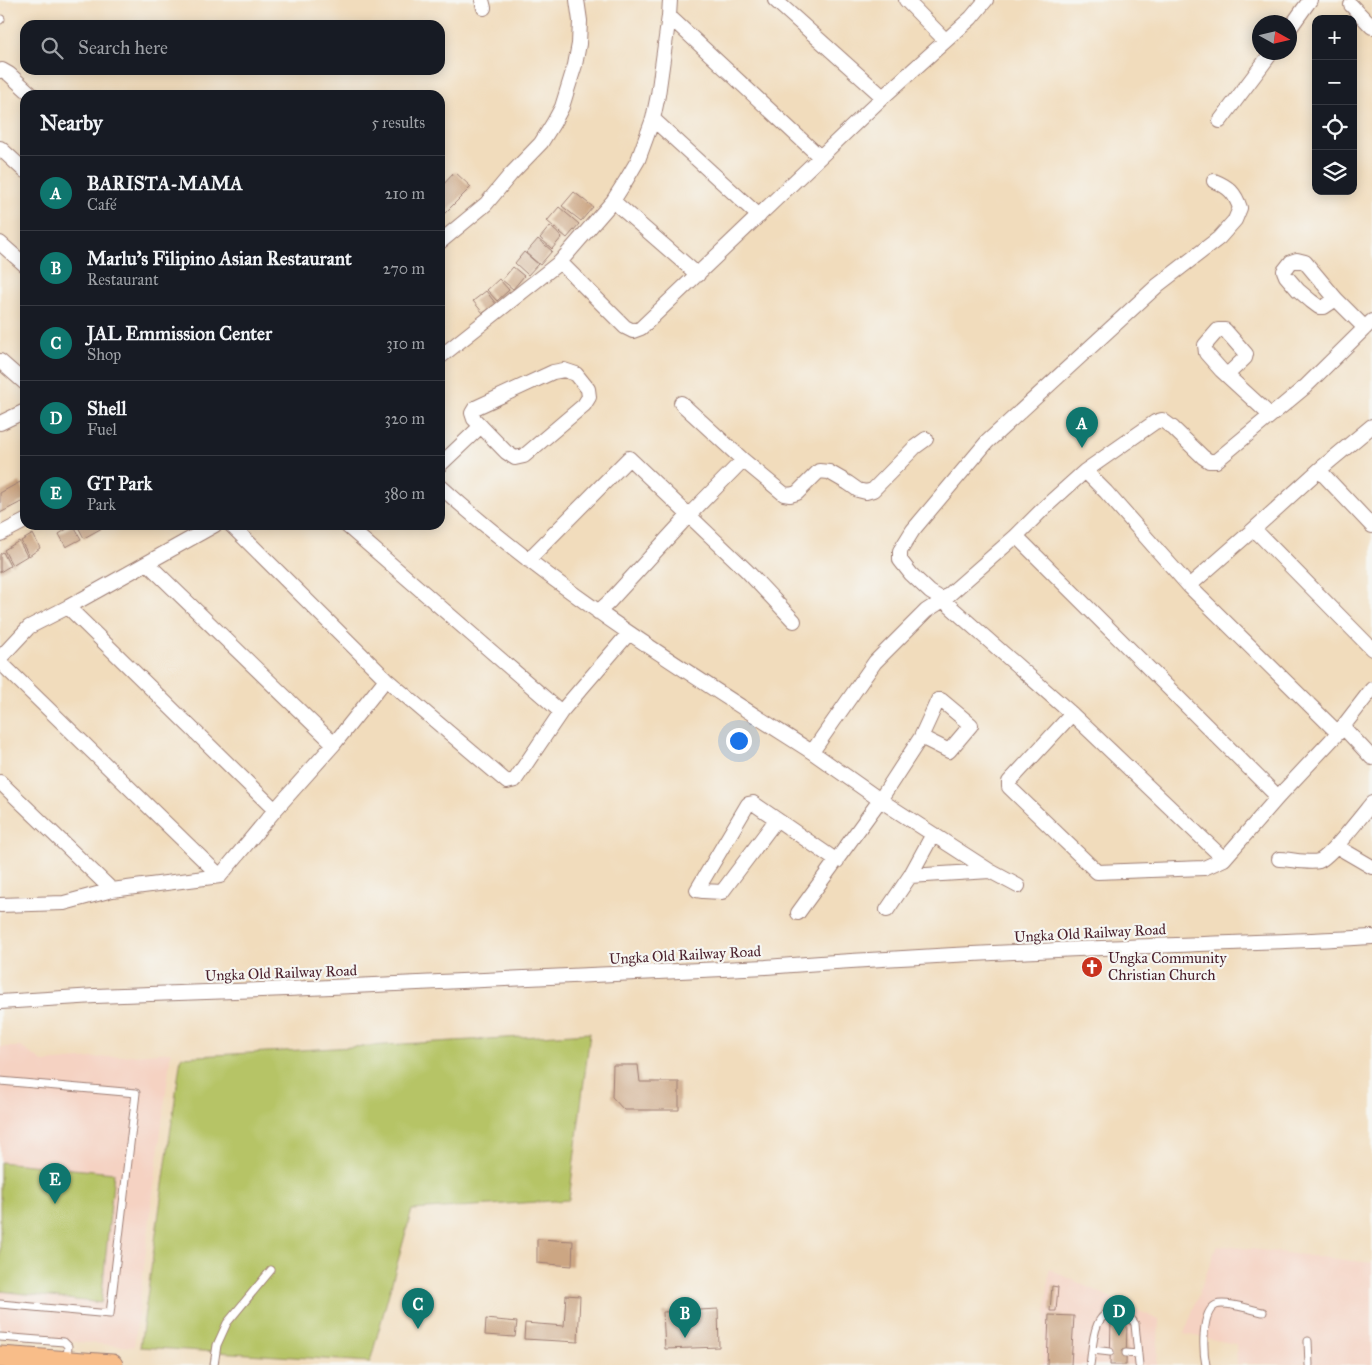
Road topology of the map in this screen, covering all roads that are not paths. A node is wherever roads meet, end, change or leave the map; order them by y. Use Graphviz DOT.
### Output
graph roads {
  1 [pos="577,0"];
  2 [pos="670,0"];
  3 [pos="775,0"];
  4 [pos="906,0"];
  5 [pos="986,0"];
  6 [pos="1310,0"];
  7 [pos="1351,5"];
  8 [pos="669,16"];
  9 [pos="1297,18"];
  10 [pos="1372,27"];
  11 [pos="945,40"];
  12 [pos="1266,60"];
  13 [pos="0,71"];
  14 [pos="27,90"];
  15 [pos="883,97"];
  16 [pos="653,119"];
  17 [pos="1220,121"];
  18 [pos="0,148"];
  19 [pos="820,158"];
  20 [pos="20,166"];
  21 [pos="1214,181"];
  22 [pos="613,201"];
  23 [pos="759,216"];
  24 [pos="445,238"];
  25 [pos="0,243"];
  26 [pos="20,261"];
  27 [pos="560,262"];
  28 [pos="698,275"];
  29 [pos="1336,298"];
  30 [pos="1368,325"];
  31 [pos="445,353"];
  32 [pos="0,362"];
  33 [pos="1227,375"];
  34 [pos="20,379"];
  35 [pos="681,403"];
  36 [pos="20,413"];
  37 [pos="1270,415"];
  38 [pos="0,423"];
  39 [pos="481,426"];
  40 [pos="1372,426"];
  41 [pos="926,439"];
  42 [pos="445,460"];
  43 [pos="743,460"];
  44 [pos="1319,470"];
  45 [pos="1085,471"];
  46 [pos="445,491"];
  47 [pos="688,516"];
  48 [pos="20,524"];
  49 [pos="1372,526"];
  50 [pos="1254,529"];
  51 [pos="206,530"];
  52 [pos="236,530"];
  53 [pos="352,530"];
  54 [pos="0,534"];
  55 [pos="1016,536"];
  56 [pos="528,560"];
  57 [pos="147,563"];
  58 [pos="1189,586"];
  59 [pos="943,600"];
  60 [pos="68,607"];
  61 [pos="598,612"];
  62 [pos="794,620"];
  63 [pos="628,633"];
  64 [pos="1372,649"];
  65 [pos="0,658"];
  66 [pos="0,662"];
  67 [pos="386,679"];
  68 [pos="1372,690"];
  69 [pos="561,712"];
  70 [pos="1072,714"];
  71 [pos="1340,730"];
  72 [pos="921,737"];
  73 [pos="334,744"];
  74 [pos="812,752"];
  75 [pos="1372,758"];
  76 [pos="0,782"];
  77 [pos="1278,796"];
  78 [pos="880,800"];
  79 [pos="1372,803"];
  80 [pos="275,810"];
  81 [pos="776,820"];
  82 [pos="933,834"];
  83 [pos="1336,846"];
  84 [pos="1280,858"];
  85 [pos="1224,859"];
  86 [pos="836,861"];
  87 [pos="1372,867"];
  88 [pos="990,871"];
  89 [pos="220,876"];
  90 [pos="910,876"];
  91 [pos="1018,886"];
  92 [pos="112,890"];
  93 [pos="2,902"];
  94 [pos="887,910"];
  95 [pos="798,913"];
  96 [pos="1372,937"];
  97 [pos="0,1002"];
  98 [pos="0,1081"];
  99 [pos="271,1270"];
  100 [pos="0,1304"];
  101 [pos="1263,1312"];
  102 [pos="0,1338"];
  103 [pos="1308,1341"];
  104 [pos="1093,1350"];
  105 [pos="1110,1352"];
  106 [pos="1126,1353"];
  107 [pos="1138,1354"];
  108 [pos="0,1357"];
  109 [pos="66,1362"];
  110 [pos="112,1365"];
  111 [pos="214,1365"];
  112 [pos="1090,1365"];
  113 [pos="1139,1365"];
  114 [pos="1206,1365"];
  115 [pos="1309,1365"];
  1 -- 24 [label="street"];
  2 -- 8 [label="street"];
  3 -- 15 [label="street"];
  4 -- 11 [label="street"];
  5 -- 11 [label="street"];
  6 -- 9 [label="street"];
  7 -- 10 [label="street"];
  8 -- 16 [label="street"];
  8 -- 19 [label="street"];
  11 -- 15 [label="street"];
  12 -- 17 [label="street"];
  13 -- 14 [label="street"];
  15 -- 19 [label="street"];
  16 -- 22 [label="street"];
  16 -- 23 [label="street"];
  18 -- 20 [label="street"];
  19 -- 23 [label="street"];
  21 -- 59 [label="street"];
  22 -- 27 [label="street"];
  22 -- 28 [label="street"];
  23 -- 28 [label="street"];
  25 -- 26 [label="street"];
  27 -- 28 [label="street"];
  27 -- 31 [label="street"];
  29 -- 30 [label="street"];
  30 -- 37 [label="street"];
  32 -- 34 [label="street"];
  33 -- 37 [label="street"];
  35 -- 43 [label="street"];
  36 -- 38 [label="street"];
  37 -- 45 [label="street"];
  39 -- 39 [label="street"];
  39 -- 42 [label="street"];
  40 -- 44 [label="street"];
  41 -- 43 [label="street"];
  43 -- 47 [label="street"];
  44 -- 49 [label="street"];
  44 -- 50 [label="street"];
  45 -- 55 [label="street"];
  45 -- 58 [label="street"];
  46 -- 56 [label="street"];
  47 -- 56 [label="street"];
  47 -- 61 [label="street"];
  47 -- 62 [label="street"];
  48 -- 54 [label="street"];
  50 -- 58 [label="street"];
  50 -- 64 [label="street"];
  51 -- 57 [label="street"];
  52 -- 67 [label="street"];
  53 -- 69 [label="street"];
  55 -- 59 [label="street"];
  55 -- 77 [label="street"];
  56 -- 61 [label="street"];
  57 -- 60 [label="street"];
  57 -- 73 [label="street"];
  58 -- 71 [label="street"];
  59 -- 70 [label="street"];
  59 -- 74 [label="street"];
  60 -- 65 [label="street"];
  60 -- 80 [label="street"];
  61 -- 63 [label="street"];
  63 -- 69 [label="street"];
  63 -- 74 [label="street"];
  66 -- 89 [label="street"];
  67 -- 69 [label="street"];
  67 -- 73 [label="street"];
  68 -- 71 [label="street"];
  70 -- 85 [label="street"];
  70 -- 85 [label="street"];
  71 -- 75 [label="street"];
  71 -- 77 [label="street"];
  72 -- 78 [label="street"];
  73 -- 80 [label="street"];
  74 -- 78 [label="street"];
  76 -- 92 [label="street"];
  77 -- 85 [label="street"];
  78 -- 82 [label="street"];
  78 -- 86 [label="street"];
  79 -- 83 [label="street"];
  80 -- 89 [label="street"];
  81 -- 81 [label="street"];
  81 -- 86 [label="street"];
  82 -- 88 [label="street"];
  82 -- 90 [label="street"];
  83 -- 84 [label="street"];
  83 -- 87 [label="street"];
  86 -- 95 [label="street"];
  88 -- 90 [label="street"];
  88 -- 91 [label="street"];
  89 -- 92 [label="street"];
  90 -- 94 [label="street"];
  92 -- 93 [label="street"];
  96 -- 97 [label="street, Ungka Old Railway Road"];
  98 -- 100 [label="lane"];
  99 -- 111 [label="lane"];
  101 -- 114 [label="lane"];
  102 -- 109 [label="lane"];
  103 -- 115 [label="lane"];
  104 -- 105 [label="lane"];
  104 -- 107 [label="lane"];
  104 -- 112 [label="lane"];
  106 -- 107 [label="lane"];
  107 -- 113 [label="lane"];
  108 -- 109 [label="main road"];
  109 -- 110 [label="main road"];
}
